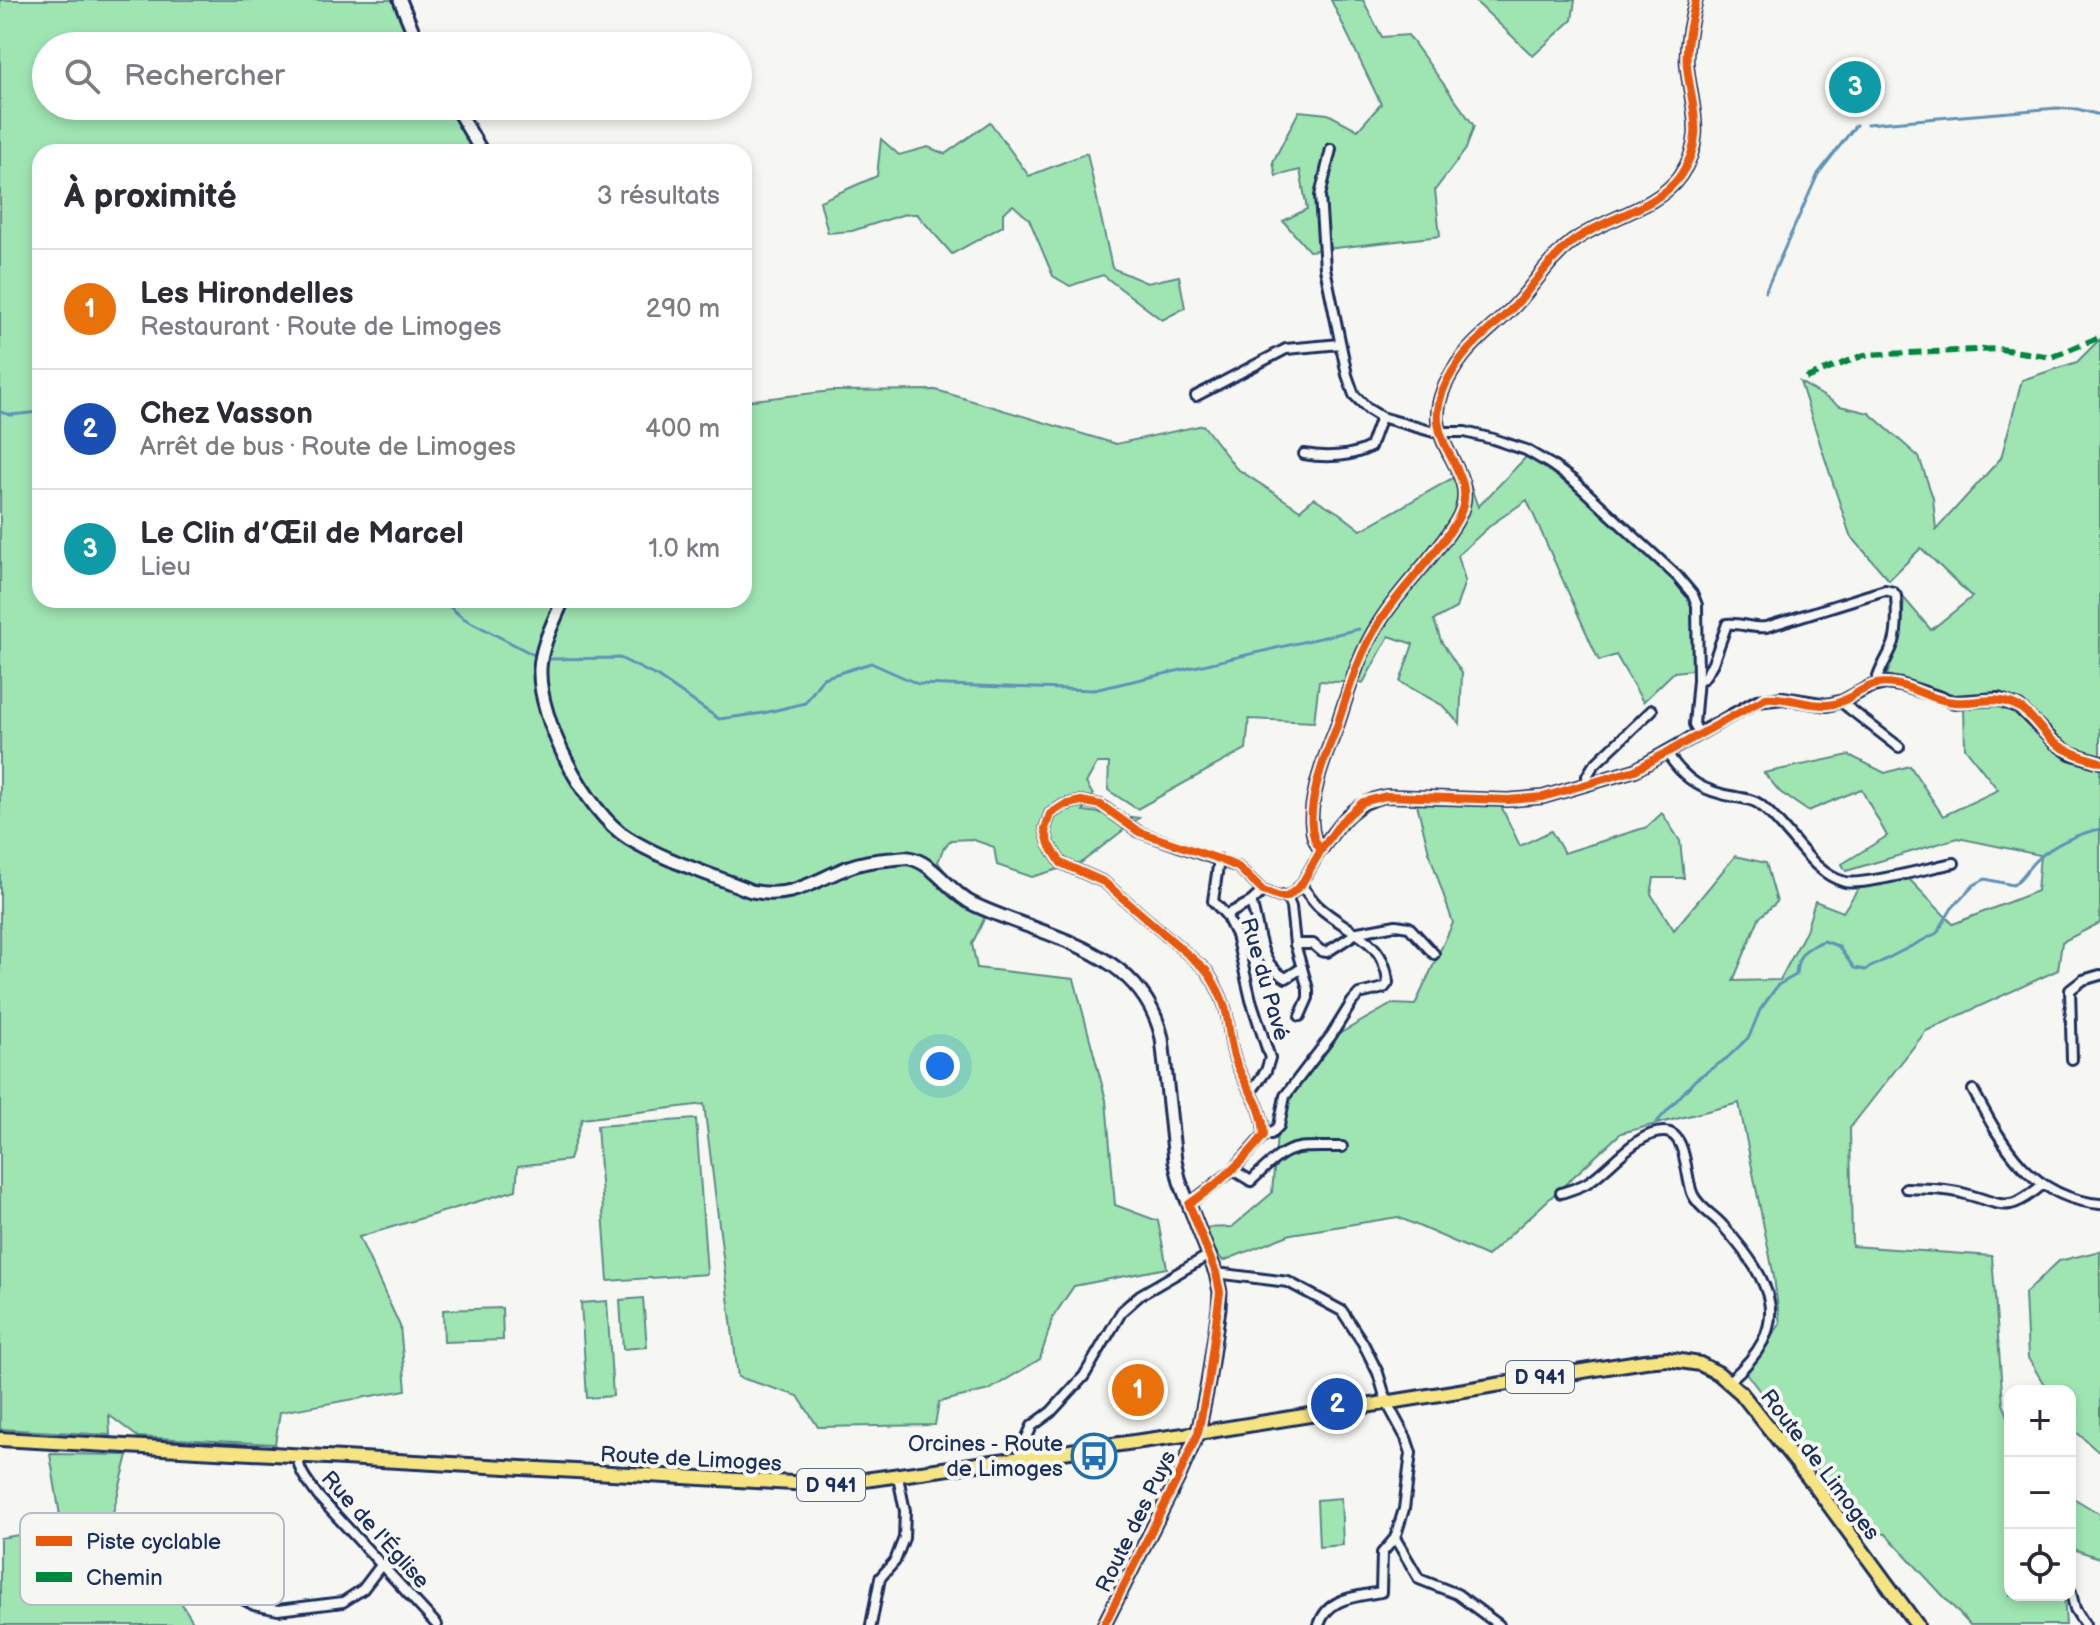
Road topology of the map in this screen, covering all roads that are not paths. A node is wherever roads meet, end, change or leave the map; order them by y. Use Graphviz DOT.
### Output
graph roads {
  1 [pos="400,0"];
  2 [pos="1696,0"];
  3 [pos="413,32"];
  4 [pos="463,120"];
  5 [pos="477,144"];
  6 [pos="1331,149"];
  7 [pos="1340,344"];
  8 [pos="1196,396"];
  9 [pos="1381,417"];
  10 [pos="1440,431"];
  11 [pos="1304,454"];
  12 [pos="560,608"];
  13 [pos="1698,680"];
  14 [pos="1876,684"];
  15 [pos="1843,701"];
  16 [pos="1652,710"];
  17 [pos="1699,734"];
  18 [pos="1899,747"];
  19 [pos="1667,753"];
  20 [pos="2100,762"];
  21 [pos="1588,785"];
  22 [pos="1321,850"];
  23 [pos="1219,859"];
  24 [pos="1954,863"];
  25 [pos="1301,885"];
  26 [pos="1263,891"];
  27 [pos="1287,897"];
  28 [pos="1251,902"];
  29 [pos="1226,915"];
  30 [pos="1358,932"];
  31 [pos="1295,944"];
  32 [pos="1434,954"];
  33 [pos="1302,968"];
  34 [pos="2100,975"];
  35 [pos="1300,1016"];
  36 [pos="2072,1059"];
  37 [pos="1252,1090"];
  38 [pos="1973,1090"];
  39 [pos="1264,1135"];
  40 [pos="1342,1147"];
  41 [pos="1233,1170"];
  42 [pos="2042,1185"];
  43 [pos="1906,1188"];
  44 [pos="1561,1193"];
  45 [pos="1189,1204"];
  46 [pos="2100,1204"];
  47 [pos="1209,1255"];
  48 [pos="1216,1273"];
  49 [pos="1729,1381"];
  50 [pos="1387,1403"];
  51 [pos="1198,1433"];
  52 [pos="0,1439"];
  53 [pos="298,1454"];
  54 [pos="1017,1459"];
  55 [pos="898,1477"];
  56 [pos="1395,1538"];
  57 [pos="382,1564"];
  58 [pos="2073,1601"];
  59 [pos="254,1605"];
  60 [pos="437,1625"];
  61 [pos="871,1625"];
  62 [pos="1104,1625"];
  63 [pos="1319,1625"];
  64 [pos="1499,1625"];
  65 [pos="1917,1625"];
  66 [pos="2085,1625"];
  1 -- 3 [label="main road"];
  2 -- 10 [label="street"];
  4 -- 5 [label="main road"];
  6 -- 7 [label="street"];
  7 -- 8 [label="street"];
  7 -- 9 [label="street"];
  9 -- 10 [label="street"];
  9 -- 11 [label="street"];
  10 -- 13 [label="street"];
  10 -- 22 [label="street"];
  12 -- 45 [label="main road, Route des Puys"];
  13 -- 14 [label="street"];
  13 -- 17 [label="street"];
  14 -- 15 [label="street"];
  14 -- 20 [label="street"];
  15 -- 17 [label="street"];
  15 -- 18 [label="street"];
  16 -- 21 [label="street"];
  17 -- 19 [label="street"];
  19 -- 21 [label="street"];
  19 -- 24 [label="street"];
  21 -- 22 [label="street"];
  22 -- 25 [label="street"];
  23 -- 26 [label="street"];
  23 -- 29 [label="street"];
  23 -- 37 [label="street"];
  25 -- 27 [label="street"];
  25 -- 30 [label="street"];
  26 -- 27 [label="street"];
  26 -- 28 [label="street, Rue du Pavé"];
  27 -- 31 [label="street"];
  28 -- 29 [label="street, Rue du Pavé"];
  28 -- 33 [label="street"];
  29 -- 37 [label="street, Rue du Pavé"];
  30 -- 31 [label="street"];
  30 -- 32 [label="street"];
  30 -- 39 [label="street"];
  31 -- 33 [label="street"];
  33 -- 35 [label="street"];
  34 -- 36 [label="street"];
  37 -- 39 [label="street"];
  38 -- 42 [label="street"];
  39 -- 41 [label="street"];
  40 -- 41 [label="street"];
  41 -- 45 [label="street"];
  42 -- 43 [label="street"];
  42 -- 46 [label="street"];
  44 -- 49 [label="street"];
  45 -- 47 [label="main road, Route des Puys"];
  47 -- 48 [label="main road, Route des Puys"];
  47 -- 54 [label="street"];
  48 -- 50 [label="street"];
  48 -- 51 [label="main road, Route des Puys"];
  49 -- 50 [label="main road, Route de Limoges / D 941"];
  49 -- 65 [label="main road, Route de Limoges / D 941"];
  50 -- 51 [label="main road, Route de Limoges / D 941"];
  50 -- 56 [label="street"];
  51 -- 54 [label="main road, Route de Limoges / D 941"];
  51 -- 62 [label="main road, Route des Puys"];
  52 -- 53 [label="main road, Route de Limoges / D 941"];
  53 -- 55 [label="main road, Route de Limoges / D 941"];
  53 -- 57 [label="street, Rue de l'Église"];
  54 -- 55 [label="main road, Route de Limoges / D 941"];
  55 -- 61 [label="street"];
  56 -- 63 [label="street"];
  56 -- 64 [label="street"];
  57 -- 59 [label="street"];
  57 -- 60 [label="street, Rue de l'Église"];
  58 -- 66 [label="street"];
}
